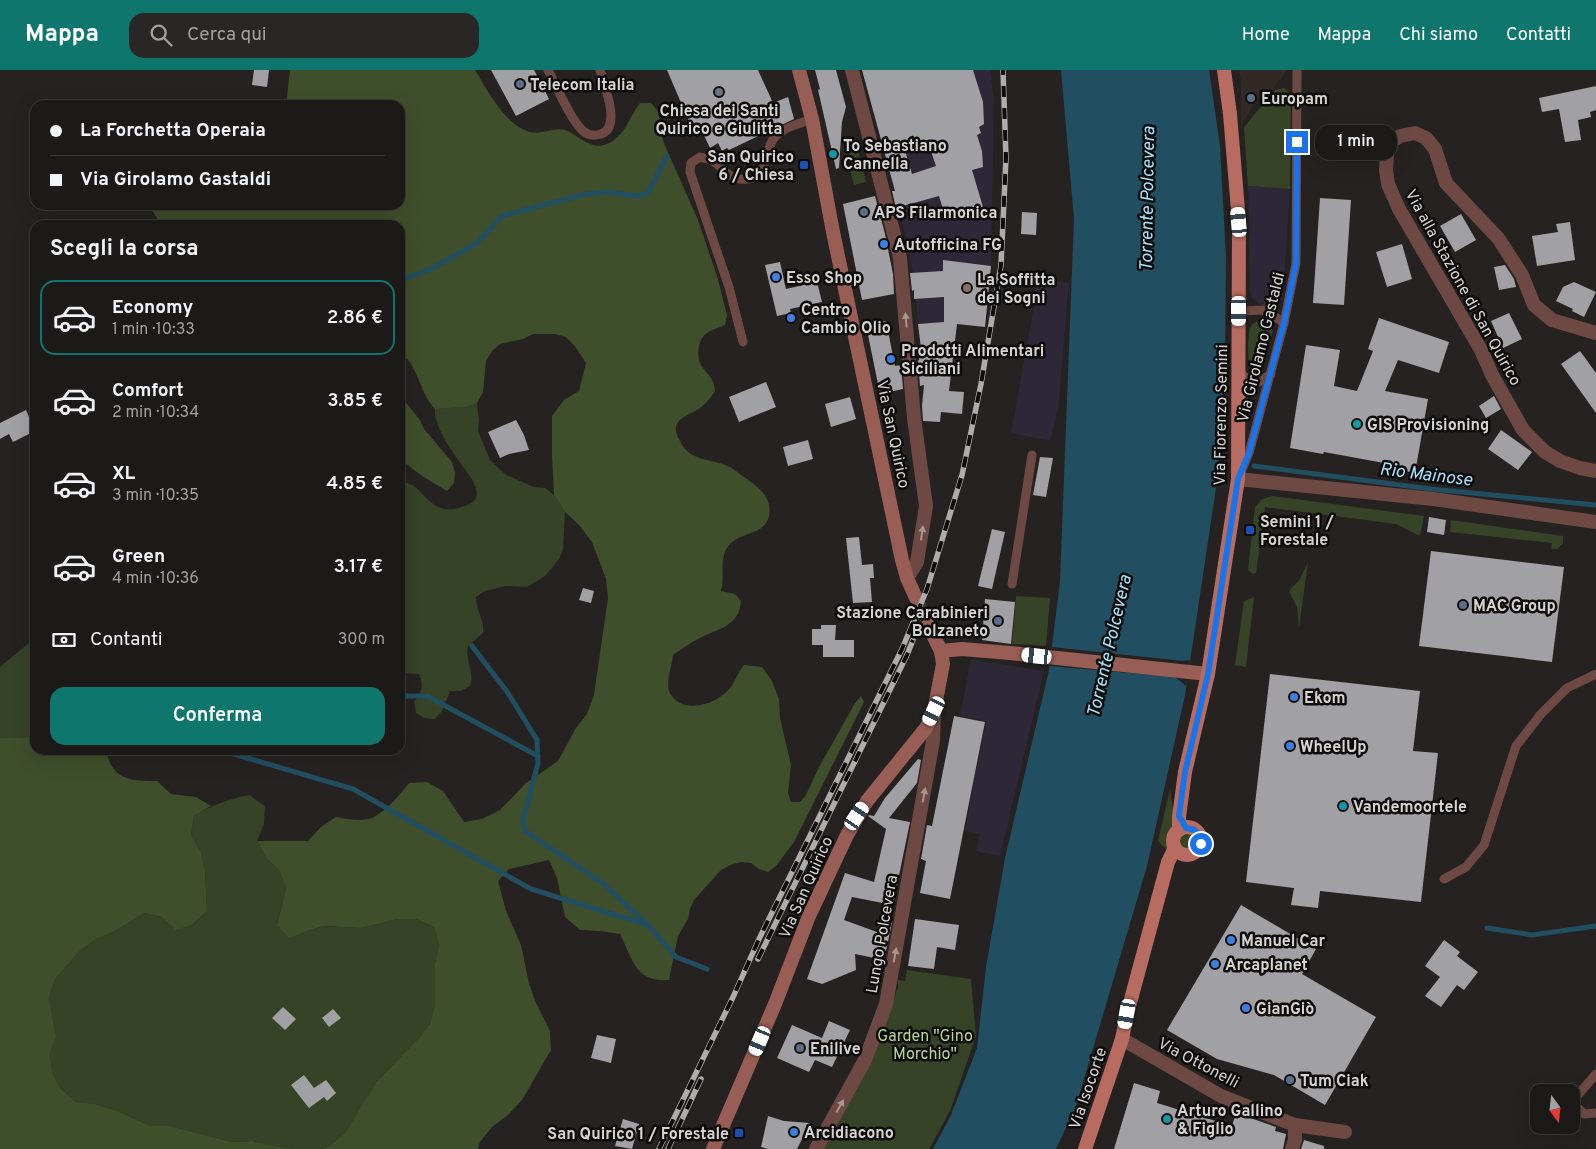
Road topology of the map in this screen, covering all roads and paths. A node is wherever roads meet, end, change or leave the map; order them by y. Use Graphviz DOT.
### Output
graph roads {
  1 [pos="548,70"];
  2 [pos="600,70"];
  3 [pos="800,70"];
  4 [pos="852,70"];
  5 [pos="1224,70"];
  6 [pos="1297,70"];
  7 [pos="812,119"];
  8 [pos="1239,311"];
  9 [pos="1284,323"];
  10 [pos="1596,333"];
  11 [pos="743,342"];
  12 [pos="1239,371"];
  13 [pos="1271,374"];
  14 [pos="1032,455"];
  15 [pos="1596,471"];
  16 [pos="1238,479"];
  17 [pos="1596,522"];
  18 [pos="907,578"];
  19 [pos="1012,584"];
  20 [pos="916,598"];
  21 [pos="928,625"];
  22 [pos="941,651"];
  23 [pos="1208,674"];
  24 [pos="1596,674"];
  25 [pos="934,711"];
  26 [pos="1181,825"];
  27 [pos="1175,853"];
  28 [pos="1444,879"];
  29 [pos="1122,1039"];
  30 [pos="1596,1074"];
  31 [pos="1596,1113"];
  32 [pos="1295,1125"];
  33 [pos="1345,1132"];
  34 [pos="713,1149"];
  35 [pos="816,1149"];
  36 [pos="1085,1149"];
  37 [pos="1292,1149"];
  1 -- 2 [label="lane"];
  3 -- 7 [label="main road, Via San Quirico"];
  18 -- 4 [label="street, one-way"];
  5 -- 8 [label="main road, Via Fiorenzo Semini"];
  6 -- 9 [label="lane, Via Girolamo Gastaldi"];
  7 -- 11 [label="lane"];
  7 -- 18 [label="main road, Via San Quirico"];
  8 -- 9 [label="lane"];
  8 -- 12 [label="main road, Via Fiorenzo Semini"];
  9 -- 13 [label="lane, Via Girolamo Gastaldi"];
  10 -- 15 [label="street, Via alla Stazione di San Quirico"];
  12 -- 13 [label="lane"];
  12 -- 16 [label="main road, Via Fiorenzo Semini"];
  13 -- 16 [label="lane, Via Girolamo Gastaldi"];
  14 -- 19 [label="lane"];
  16 -- 17 [label="street"];
  16 -- 23 [label="main road, Via Fiorenzo Semini"];
  18 -- 20 [label="main road, Via San Quirico"];
  21 -- 22 [label="main road, Via San Quirico"];
  22 -- 23 [label="main road"];
  22 -- 25 [label="main road, Via San Quirico"];
  23 -- 26 [label="main road, Via Fiorenzo Semini"];
  24 -- 28 [label="lane"];
  25 -- 34 [label="main road, Via San Quirico"];
  35 -- 25 [label="street, Lungo Polcevera, one-way"];
  26 -- 27 [label="main road, Via Fiorenzo Semini"];
  26 -- 27 [label="main road"];
  27 -- 29 [label="main road, Via Fiorenzo Semini"];
  29 -- 32 [label="street, Via Ottonelli"];
  29 -- 36 [label="main road, Via Isocorte"];
  30 -- 31 [label="lane"];
  32 -- 33 [label="street, Via Ottonelli"];
  32 -- 37 [label="street"];
}
